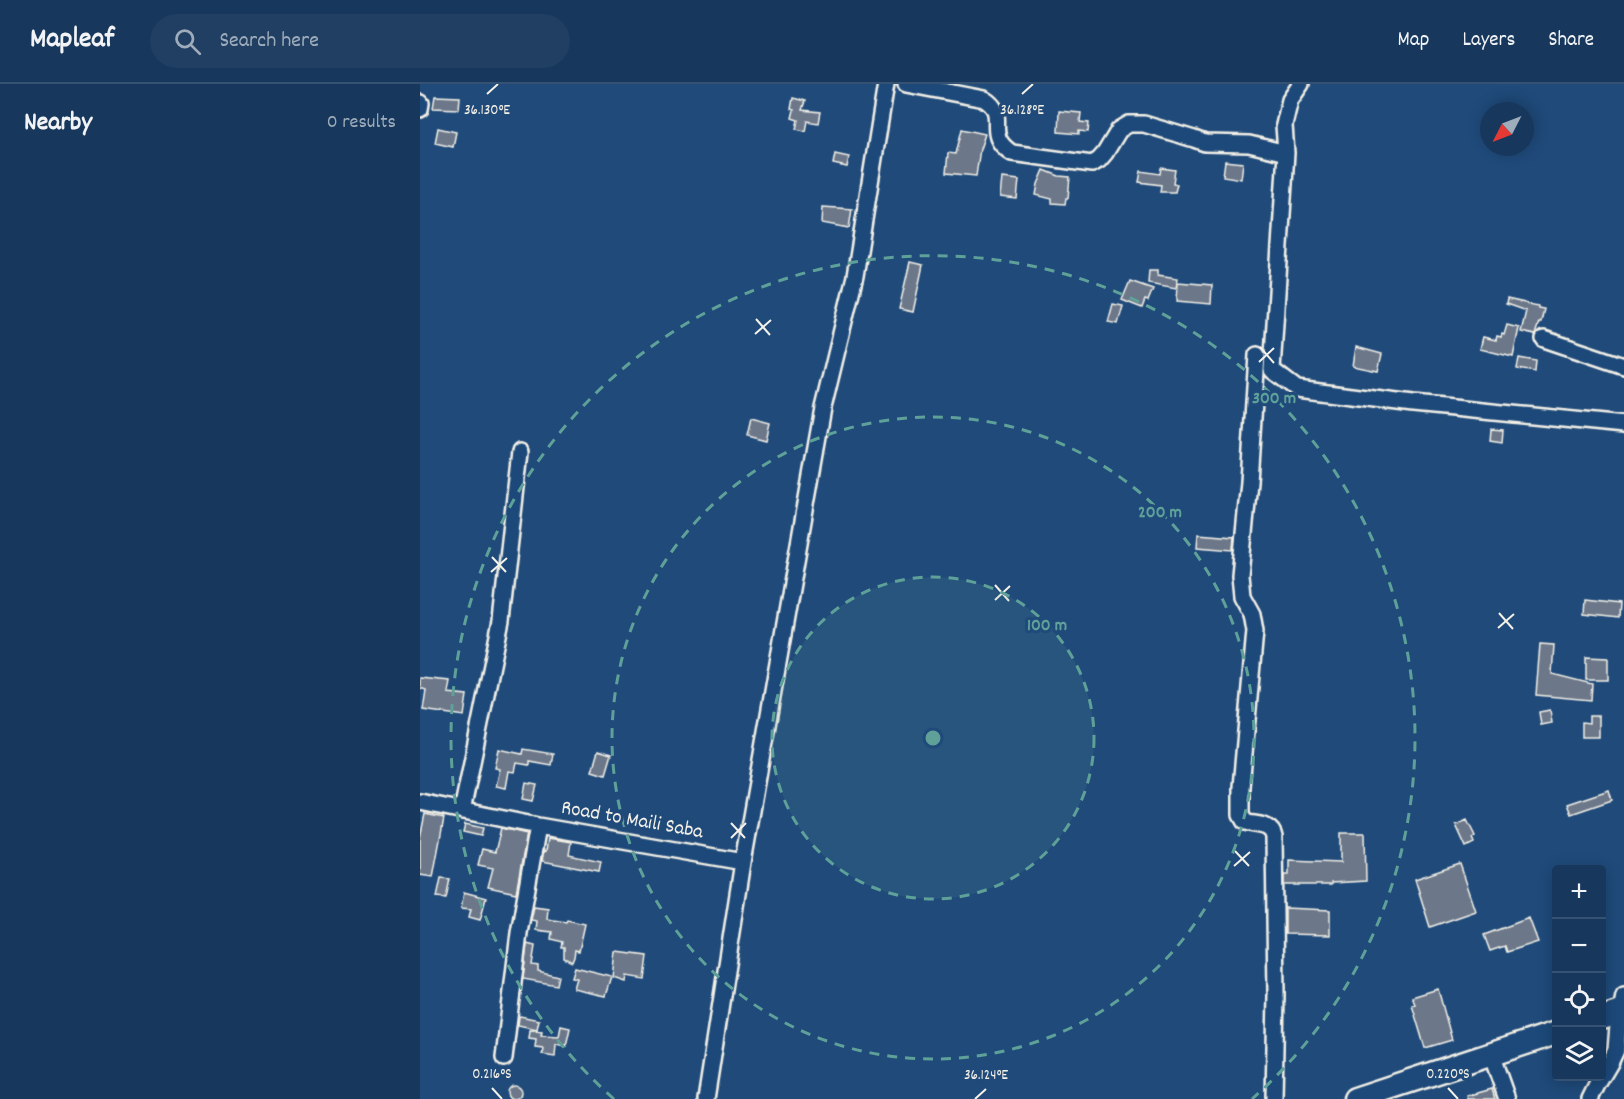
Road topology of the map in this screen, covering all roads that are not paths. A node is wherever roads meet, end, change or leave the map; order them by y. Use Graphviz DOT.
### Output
graph roads {
  1 [pos="886,84"];
  2 [pos="906,84"];
  3 [pos="1301,84"];
  4 [pos="1286,153"];
  5 [pos="1544,339"];
  6 [pos="1257,355"];
  7 [pos="1624,366"];
  8 [pos="1624,425"];
  9 [pos="520,452"];
  10 [pos="420,802"];
  11 [pos="462,811"];
  12 [pos="538,826"];
  13 [pos="743,862"];
  14 [pos="1618,1009"];
  15 [pos="1552,1035"];
  16 [pos="1620,1052"];
  17 [pos="1491,1054"];
  18 [pos="504,1058"];
  19 [pos="706,1099"];
  20 [pos="1274,1099"];
  21 [pos="1357,1099"];
  22 [pos="1507,1099"];
  23 [pos="1590,1099"];
  1 -- 13 [label="street"];
  2 -- 4 [label="street"];
  3 -- 4 [label="street"];
  4 -- 8 [label="street"];
  5 -- 7 [label="street"];
  6 -- 20 [label="street"];
  9 -- 11 [label="street"];
  10 -- 11 [label="street, Road to Maili Saba"];
  11 -- 12 [label="street, Road to Maili Saba"];
  12 -- 13 [label="street, Road to Maili Saba"];
  12 -- 18 [label="street"];
  13 -- 19 [label="street"];
  14 -- 16 [label="street"];
  15 -- 17 [label="highway"];
  16 -- 23 [label="street"];
  17 -- 21 [label="highway"];
  17 -- 22 [label="street"];
}
